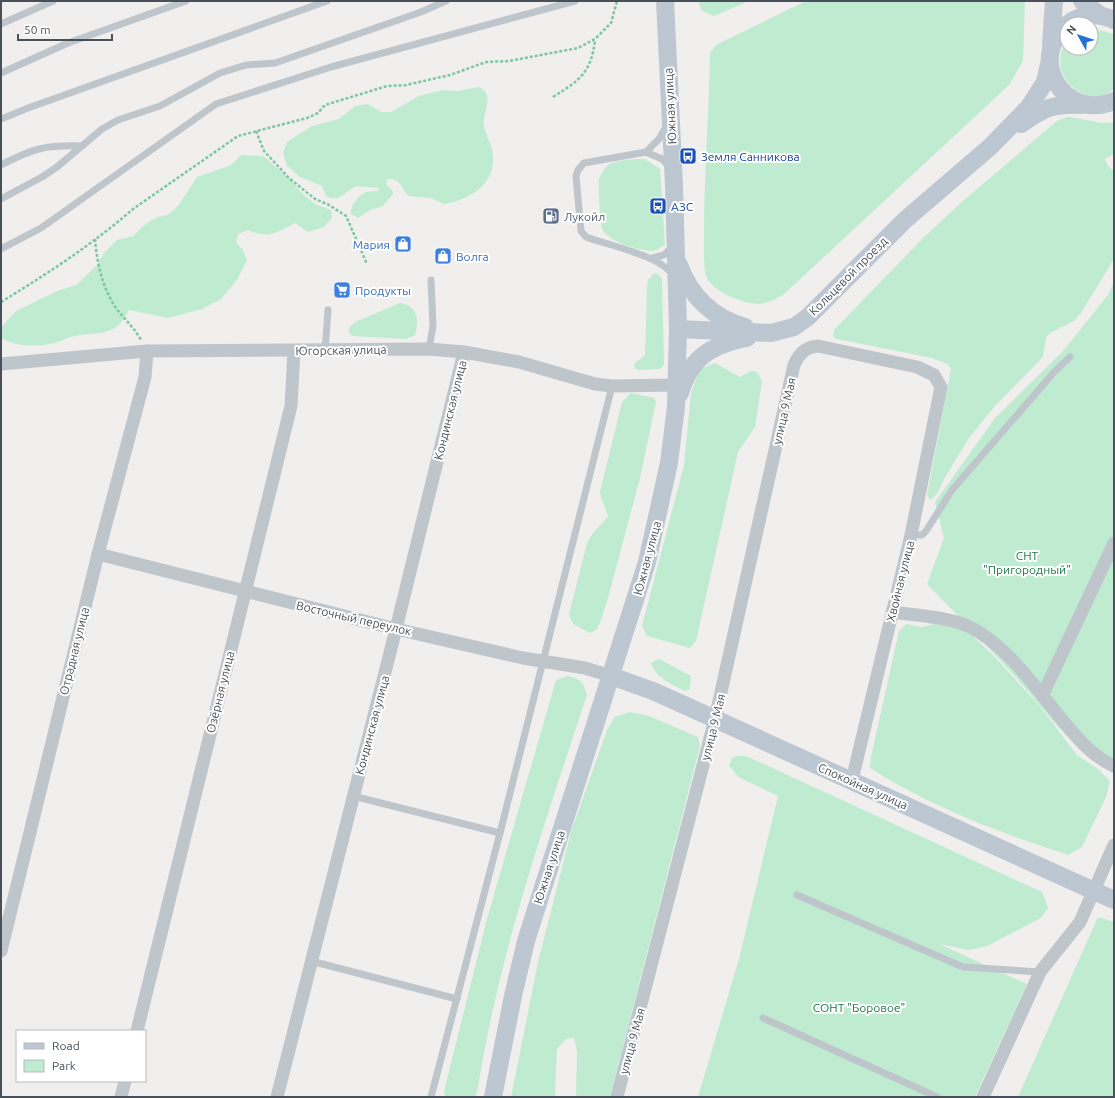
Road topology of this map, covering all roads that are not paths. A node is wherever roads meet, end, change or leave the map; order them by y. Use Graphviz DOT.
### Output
graph roads {
  1 [pos="53,1"];
  2 [pos="186,1"];
  3 [pos="327,1"];
  4 [pos="446,1"];
  5 [pos="575,1"];
  6 [pos="665,1"];
  7 [pos="1054,1"];
  8 [pos="1082,1"];
  9 [pos="1099,17"];
  10 [pos="1109,17"];
  11 [pos="1,24"];
  12 [pos="1059,34"];
  13 [pos="1050,56"];
  14 [pos="1,73"];
  15 [pos="1114,101"];
  16 [pos="1088,105"];
  17 [pos="671,112"];
  18 [pos="1,119"];
  19 [pos="82,146"];
  20 [pos="990,147"];
  21 [pos="646,152"];
  22 [pos="1,165"];
  23 [pos="673,173"];
  24 [pos="1,199"];
  25 [pos="676,247"];
  26 [pos="1,249"];
  27 [pos="652,258"];
  28 [pos="431,280"];
  29 [pos="677,287"];
  30 [pos="328,310"];
  31 [pos="678,329"];
  32 [pos="771,334"];
  33 [pos="429,349"];
  34 [pos="147,351"];
  35 [pos="294,351"];
  36 [pos="325,351"];
  37 [pos="464,352"];
  38 [pos="799,356"];
  39 [pos="1070,357"];
  40 [pos="1,364"];
  41 [pos="677,385"];
  42 [pos="612,386"];
  43 [pos="676,407"];
  44 [pos="911,535"];
  45 [pos="1114,543"];
  46 [pos="98,554"];
  47 [pos="244,592"];
  48 [pos="892,612"];
  49 [pos="396,629"];
  50 [pos="543,661"];
  51 [pos="611,676"];
  52 [pos="1042,696"];
  53 [pos="715,719"];
  54 [pos="1114,766"];
  55 [pos="852,780"];
  56 [pos="353,796"];
  57 [pos="500,833"];
  58 [pos="1114,845"];
  59 [pos="1093,891"];
  60 [pos="797,894"];
  61 [pos="1114,900"];
  62 [pos="1,951"];
  63 [pos="311,961"];
  64 [pos="1040,972"];
  65 [pos="457,999"];
  66 [pos="763,1018"];
  67 [pos="137,1030"];
  68 [pos="125,1082"];
  69 [pos="121,1097"];
  70 [pos="277,1097"];
  71 [pos="431,1097"];
  72 [pos="493,1097"];
  73 [pos="617,1097"];
  74 [pos="937,1097"];
  75 [pos="983,1097"];
  1 -- 11 [label="lane"];
  2 -- 14 [label="lane"];
  3 -- 18 [label="lane"];
  4 -- 19 [label="lane"];
  5 -- 26 [label="lane"];
  6 -- 17 [label="main road, Южная улица"];
  7 -- 13 [label="main road"];
  8 -- 10 [label="main road"];
  9 -- 10 [label="main road"];
  12 -- 13 [label="main road"];
  13 -- 16 [label="main road"];
  13 -- 20 [label="main road, Кольцевой проезд"];
  15 -- 16 [label="main road, Кольцевой проезд"];
  16 -- 20 [label="main road, Кольцевой проезд"];
  17 -- 21 [label="lane"];
  17 -- 23 [label="main road, Южная улица"];
  19 -- 22 [label="lane"];
  19 -- 24 [label="lane"];
  20 -- 32 [label="main road, Кольцевой проезд"];
  21 -- 23 [label="lane"];
  21 -- 27 [label="lane"];
  23 -- 25 [label="main road, Южная улица"];
  25 -- 27 [label="lane"];
  25 -- 29 [label="main road, Южная улица"];
  25 -- 32 [label="main road"];
  27 -- 29 [label="lane"];
  28 -- 33 [label="lane"];
  29 -- 31 [label="main road, Южная улица"];
  30 -- 36 [label="lane"];
  31 -- 32 [label="main road, Кольцевой проезд"];
  31 -- 41 [label="main road, Южная улица"];
  32 -- 43 [label="main road"];
  33 -- 36 [label="street, Югорская улица"];
  33 -- 37 [label="street, Югорская улица"];
  34 -- 35 [label="street, Югорская улица"];
  34 -- 40 [label="street, Югорская улица"];
  34 -- 46 [label="street, Отрадная улица"];
  35 -- 36 [label="street, Югорская улица"];
  35 -- 47 [label="street, Озёрная улица"];
  37 -- 42 [label="street, Югорская улица"];
  37 -- 49 [label="street, Кондинская улица"];
  38 -- 44 [label="street, Хвойная улица"];
  38 -- 53 [label="street, улица 9 Мая"];
  39 -- 44 [label="lane"];
  41 -- 42 [label="street, Югорская улица"];
  41 -- 43 [label="main road, Южная улица"];
  42 -- 50 [label="lane"];
  43 -- 51 [label="main road, Южная улица"];
  44 -- 48 [label="street, Хвойная улица"];
  45 -- 52 [label="street"];
  46 -- 47 [label="street, Восточный переулок"];
  46 -- 62 [label="street, Отрадная улица"];
  47 -- 49 [label="street, Восточный переулок"];
  47 -- 67 [label="street, Озёрная улица"];
  48 -- 52 [label="street"];
  48 -- 55 [label="street, Хвойная улица"];
  49 -- 50 [label="street, Восточный переулок"];
  49 -- 56 [label="street, Кондинская улица"];
  50 -- 51 [label="street, Восточный переулок"];
  50 -- 57 [label="lane"];
  51 -- 53 [label="main road, Спокойная улица"];
  51 -- 72 [label="main road, Южная улица"];
  52 -- 54 [label="street"];
  53 -- 55 [label="main road, Спокойная улица"];
  53 -- 73 [label="street, улица 9 Мая"];
  55 -- 59 [label="main road, Спокойная улица"];
  56 -- 57 [label="lane"];
  56 -- 63 [label="street, Кондинская улица"];
  57 -- 65 [label="lane"];
  58 -- 59 [label="street"];
  59 -- 61 [label="main road, Спокойная улица"];
  59 -- 64 [label="street"];
  60 -- 64 [label="lane"];
  63 -- 65 [label="lane"];
  63 -- 70 [label="street, Кондинская улица"];
  64 -- 75 [label="street"];
  65 -- 71 [label="lane"];
  66 -- 74 [label="lane"];
  68 -- 69 [label="street"];
}
